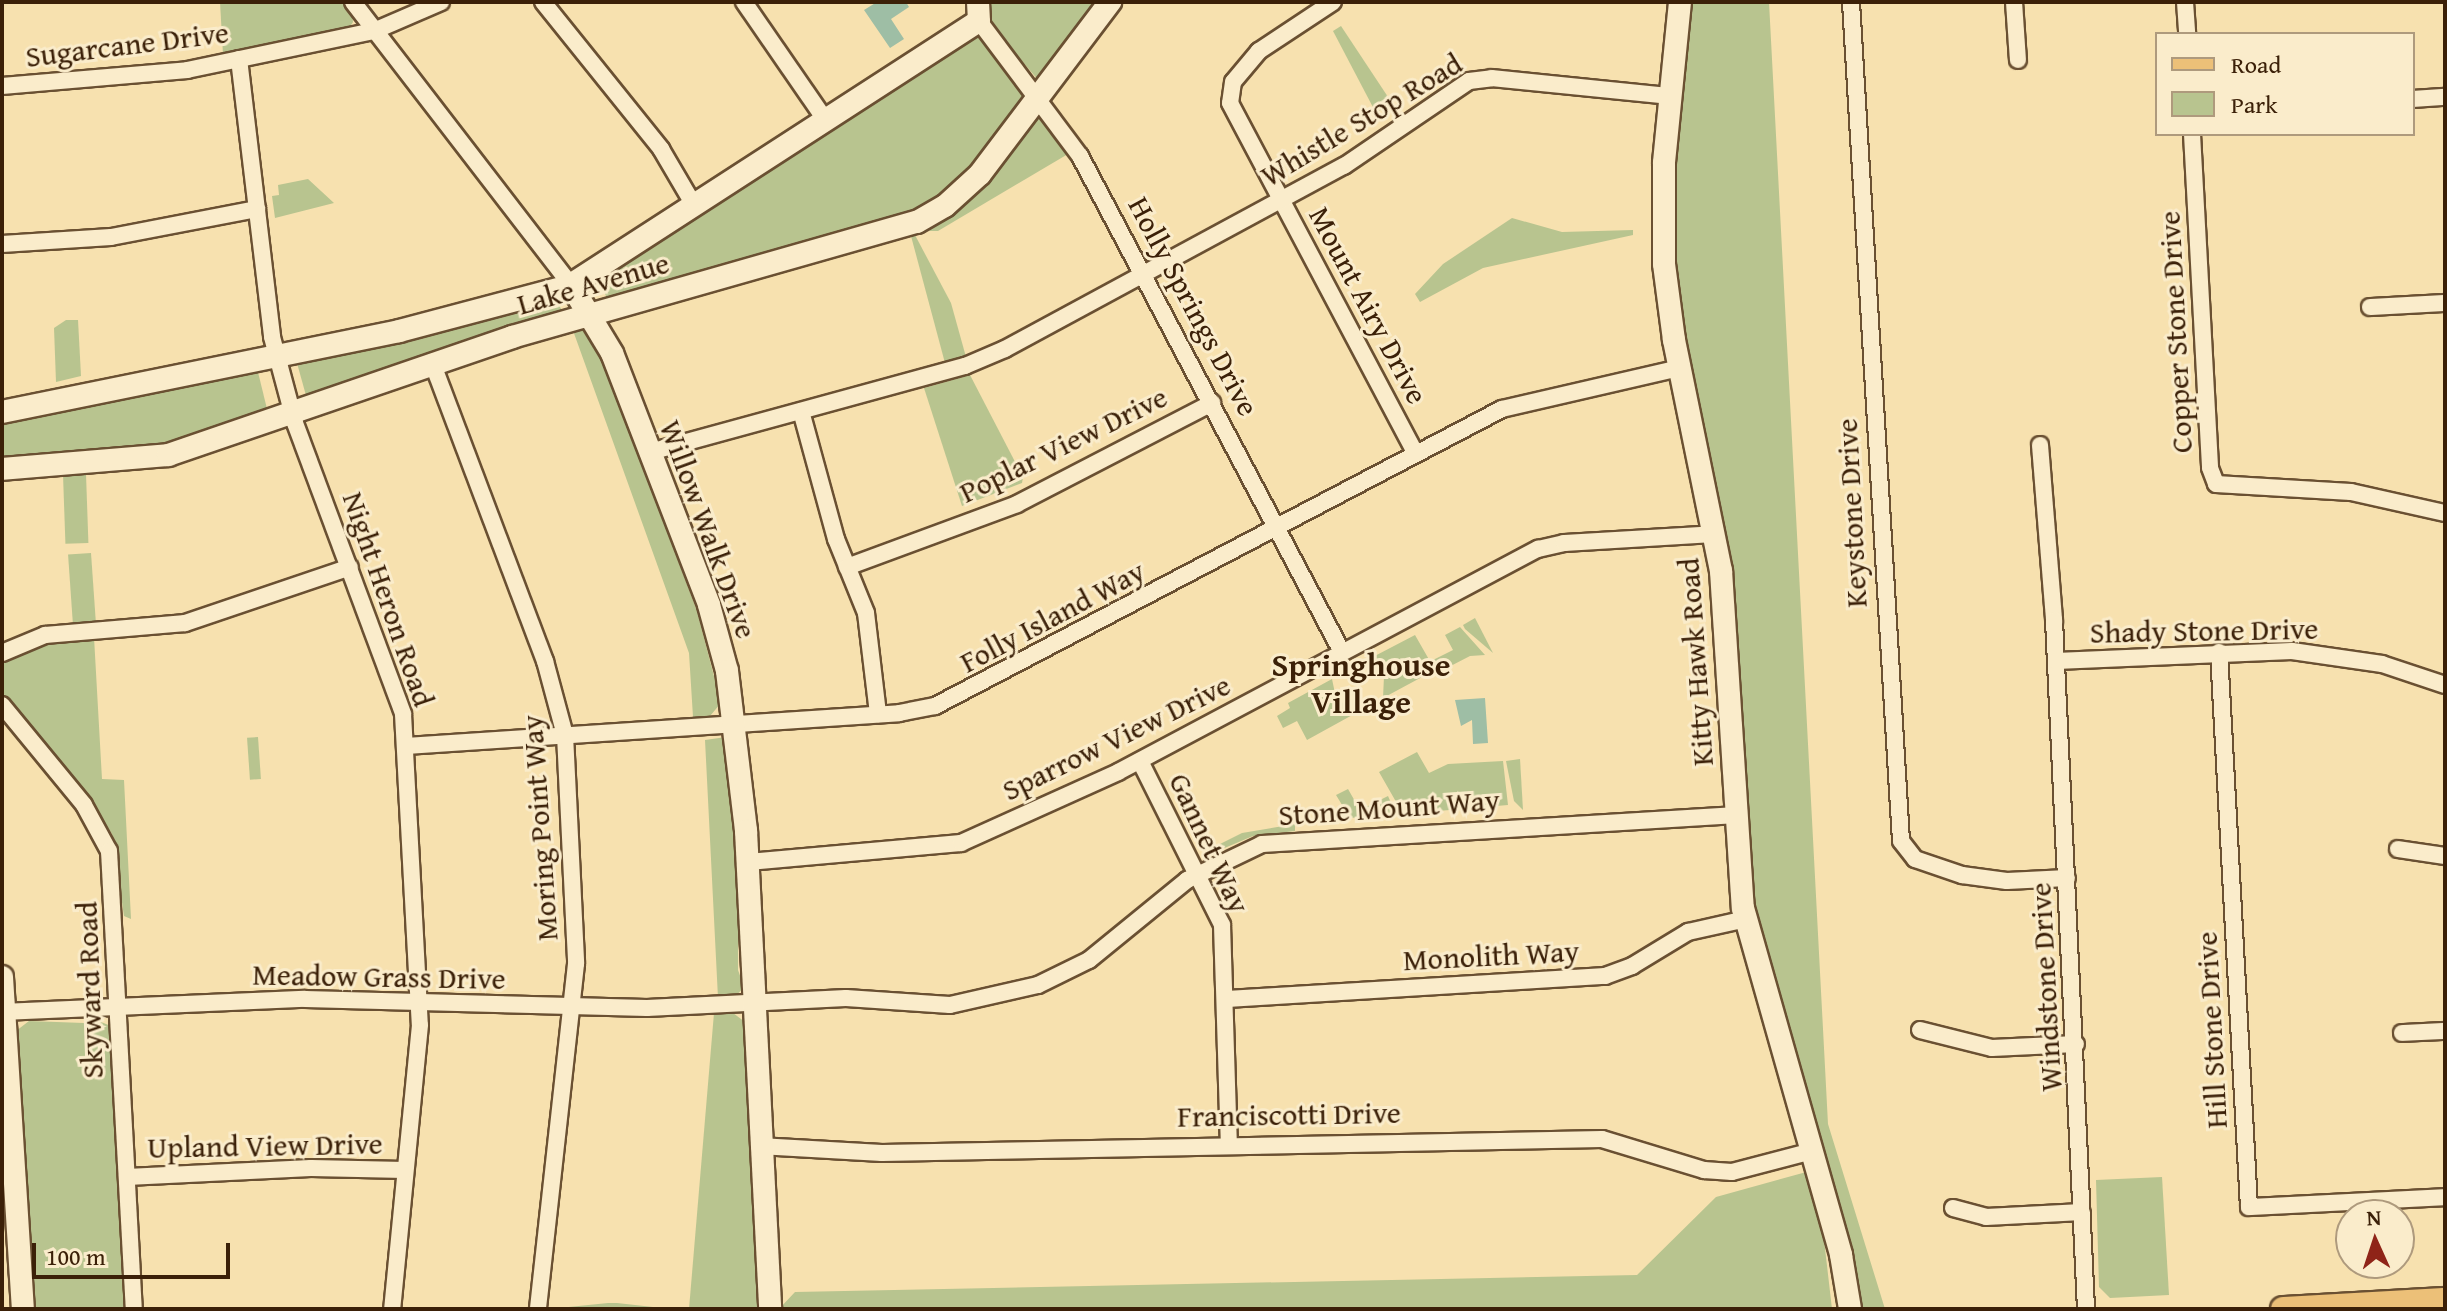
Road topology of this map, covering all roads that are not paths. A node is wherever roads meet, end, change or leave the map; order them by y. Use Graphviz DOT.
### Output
graph roads {
  1 [pos="353,2"];
  2 [pos="441,2"];
  3 [pos="543,2"];
  4 [pos="744,2"];
  5 [pos="1110,2"];
  6 [pos="1333,2"];
  7 [pos="1680,2"];
  8 [pos="1851,2"];
  9 [pos="2014,2"];
  10 [pos="2185,2"];
  11 [pos="978,12"];
  12 [pos="374,31"];
  13 [pos="2187,32"];
  14 [pos="239,59"];
  15 [pos="2018,60"];
  16 [pos="2,86"];
  17 [pos="1670,96"];
  18 [pos="2445,97"];
  19 [pos="1038,98"];
  20 [pos="2415,99"];
  21 [pos="824,118"];
  22 [pos="2192,136"];
  23 [pos="1281,200"];
  24 [pos="695,207"];
  25 [pos="257,209"];
  26 [pos="2,244"];
  27 [pos="1144,276"];
  28 [pos="571,285"];
  29 [pos="2445,303"];
  30 [pos="2370,307"];
  31 [pos="592,313"];
  32 [pos="277,356"];
  33 [pos="432,362"];
  34 [pos="1680,368"];
  35 [pos="1212,403"];
  36 [pos="291,411"];
  37 [pos="801,411"];
  38 [pos="2,412"];
  39 [pos="2040,445"];
  40 [pos="650,452"];
  41 [pos="1416,454"];
  42 [pos="2,469"];
  43 [pos="2445,513"];
  44 [pos="1278,528"];
  45 [pos="1714,534"];
  46 [pos="350,567"];
  47 [pos="847,567"];
  48 [pos="1342,652"];
  49 [pos="2219,652"];
  50 [pos="2,653"];
  51 [pos="2056,661"];
  52 [pos="2445,685"];
  53 [pos="2,705"];
  54 [pos="878,714"];
  55 [pos="734,721"];
  56 [pos="565,735"];
  57 [pos="406,746"];
  58 [pos="1140,761"];
  59 [pos="1737,815"];
  60 [pos="2398,849"];
  61 [pos="2445,856"];
  62 [pos="748,862"];
  63 [pos="1199,873"];
  64 [pos="2067,878"];
  65 [pos="1746,919"];
  66 [pos="2,977"];
  67 [pos="1227,999"];
  68 [pos="420,1002"];
  69 [pos="755,1005"];
  70 [pos="571,1006"];
  71 [pos="118,1008"];
  72 [pos="3,1012"];
  73 [pos="1920,1030"];
  74 [pos="2445,1031"];
  75 [pos="2402,1033"];
  76 [pos="2076,1044"];
  77 [pos="1229,1143"];
  78 [pos="759,1146"];
  79 [pos="1812,1151"];
  80 [pos="405,1170"];
  81 [pos="127,1177"];
  82 [pos="8,1196"];
  83 [pos="2445,1197"];
  84 [pos="1953,1208"];
  85 [pos="2082,1212"];
  86 [pos="2445,1300"];
  87 [pos="23,1309"];
  88 [pos="134,1309"];
  89 [pos="392,1309"];
  90 [pos="538,1309"];
  91 [pos="770,1309"];
  92 [pos="1850,1309"];
  93 [pos="2086,1309"];
  94 [pos="2283,1309"];
  1 -- 12 [label="street, Willow Walk Drive"];
  2 -- 12 [label="street, Sugarcane Drive"];
  3 -- 24 [label="street"];
  4 -- 21 [label="street"];
  5 -- 19 [label="street, Lake Avenue"];
  6 -- 23 [label="street, Mount Airy Drive"];
  7 -- 17 [label="street, Kitty Hawk Road"];
  8 -- 64 [label="street, Keystone Drive"];
  9 -- 15 [label="street"];
  10 -- 13 [label="street"];
  11 -- 19 [label="street, Holly Springs Drive"];
  11 -- 21 [label="street, Lake Avenue"];
  12 -- 14 [label="street, Sugarcane Drive"];
  12 -- 28 [label="street, Willow Walk Drive"];
  14 -- 16 [label="street, Sugarcane Drive"];
  14 -- 25 [label="street, Night Heron Road"];
  17 -- 23 [label="street, Whistle Stop Road"];
  17 -- 34 [label="street, Kitty Hawk Road"];
  18 -- 20 [label="street"];
  19 -- 27 [label="street, Holly Springs Drive"];
  19 -- 31 [label="street, Lake Avenue"];
  21 -- 24 [label="street, Lake Avenue"];
  22 -- 43 [label="street, Copper Stone Drive"];
  23 -- 27 [label="street, Whistle Stop Road"];
  23 -- 41 [label="street, Mount Airy Drive"];
  24 -- 28 [label="street, Lake Avenue"];
  25 -- 26 [label="street"];
  25 -- 32 [label="street, Night Heron Road"];
  27 -- 35 [label="street, Holly Springs Drive"];
  27 -- 37 [label="street, Whistle Stop Road"];
  28 -- 31 [label="street, Willow Walk Drive"];
  28 -- 32 [label="street, Lake Avenue"];
  29 -- 30 [label="street"];
  31 -- 33 [label="street, Lake Avenue"];
  31 -- 40 [label="street, Willow Walk Drive"];
  32 -- 36 [label="street, Night Heron Road"];
  32 -- 38 [label="street, Lake Avenue"];
  33 -- 36 [label="street, Lake Avenue"];
  33 -- 56 [label="street, Moring Point Way"];
  34 -- 41 [label="street, Folly Island Way"];
  34 -- 45 [label="street, Kitty Hawk Road"];
  35 -- 44 [label="street, Holly Springs Drive"];
  35 -- 47 [label="street, Poplar View Drive"];
  36 -- 42 [label="street, Lake Avenue"];
  36 -- 46 [label="street, Night Heron Road"];
  37 -- 40 [label="street, Whistle Stop Road"];
  37 -- 47 [label="street"];
  39 -- 51 [label="street, Windstone Drive"];
  40 -- 55 [label="street, Willow Walk Drive"];
  41 -- 44 [label="street, Folly Island Way"];
  44 -- 48 [label="street, Holly Springs Drive"];
  44 -- 54 [label="street, Folly Island Way"];
  45 -- 48 [label="street, Sparrow View Drive"];
  45 -- 59 [label="street, Kitty Hawk Road"];
  46 -- 50 [label="street"];
  46 -- 57 [label="street, Night Heron Road"];
  47 -- 54 [label="street"];
  48 -- 58 [label="street, Sparrow View Drive"];
  49 -- 51 [label="street, Shady Stone Drive"];
  49 -- 52 [label="street, Shady Stone Drive"];
  49 -- 83 [label="street, Hill Stone Drive"];
  51 -- 64 [label="street, Windstone Drive"];
  53 -- 71 [label="street, Skyward Road"];
  54 -- 55 [label="street, Folly Island Way"];
  55 -- 56 [label="street, Folly Island Way"];
  55 -- 62 [label="street, Willow Walk Drive"];
  56 -- 57 [label="street, Folly Island Way"];
  56 -- 70 [label="street, Moring Point Way"];
  57 -- 68 [label="street, Night Heron Road"];
  58 -- 62 [label="street, Sparrow View Drive"];
  58 -- 63 [label="street, Gannet Way"];
  59 -- 63 [label="street, Stone Mount Way"];
  59 -- 65 [label="street, Kitty Hawk Road"];
  60 -- 61 [label="street"];
  62 -- 69 [label="street, Willow Walk Drive"];
  63 -- 67 [label="street, Gannet Way"];
  63 -- 69 [label="street, Stone Mount Way"];
  64 -- 76 [label="street, Windstone Drive"];
  65 -- 67 [label="street, Monolith Way"];
  65 -- 79 [label="street, Kitty Hawk Road"];
  66 -- 72 [label="street"];
  67 -- 77 [label="street, Gannet Way"];
  68 -- 70 [label="street, Meadow Grass Drive"];
  68 -- 71 [label="street, Meadow Grass Drive"];
  68 -- 80 [label="street, Night Heron Road"];
  69 -- 70 [label="street, Meadow Grass Drive"];
  69 -- 78 [label="street, Willow Walk Drive"];
  70 -- 90 [label="street, Moring Point Way"];
  71 -- 72 [label="street, Meadow Grass Drive"];
  71 -- 81 [label="street, Skyward Road"];
  72 -- 82 [label="street"];
  73 -- 76 [label="street"];
  74 -- 75 [label="street"];
  76 -- 85 [label="street, Windstone Drive"];
  77 -- 78 [label="street, Franciscotti Drive"];
  77 -- 79 [label="street, Franciscotti Drive"];
  78 -- 91 [label="street, Willow Walk Drive"];
  79 -- 92 [label="street, Kitty Hawk Road"];
  80 -- 81 [label="street, Upland View Drive"];
  80 -- 89 [label="street, Night Heron Road"];
  81 -- 88 [label="street, Skyward Road"];
  82 -- 87 [label="street"];
  84 -- 85 [label="street"];
  85 -- 93 [label="street, Windstone Drive"];
  86 -- 94 [label="main road"];
}
